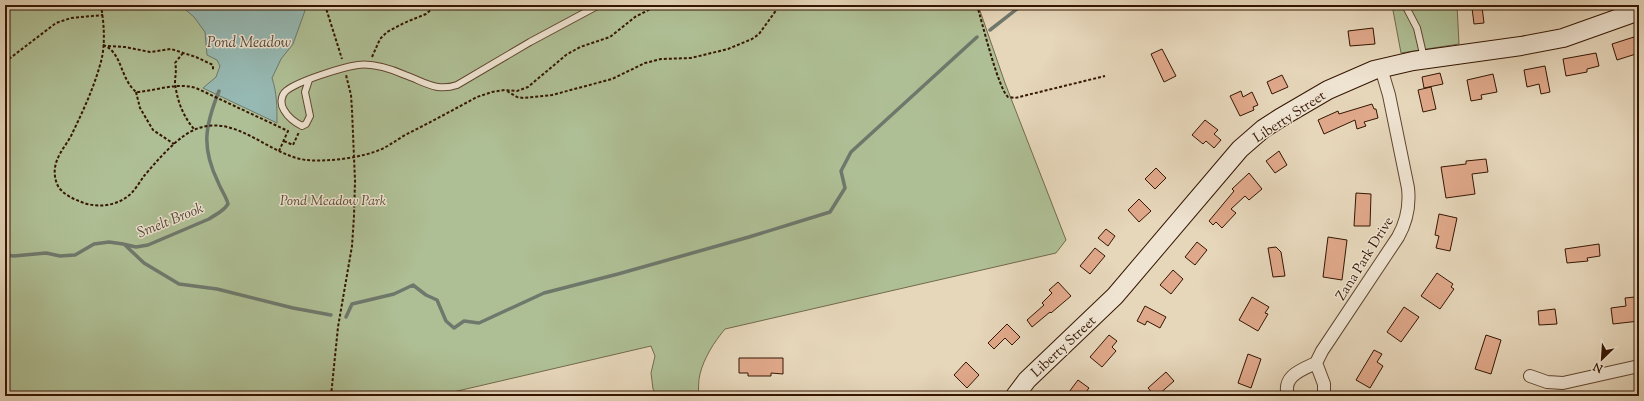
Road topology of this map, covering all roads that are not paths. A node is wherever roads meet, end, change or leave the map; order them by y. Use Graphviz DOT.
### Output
graph roads {
  1 [pos="599,5"];
  2 [pos="1405,5"];
  3 [pos="1639,11"];
  4 [pos="1425,60"];
  5 [pos="1382,68"];
  6 [pos="309,80"];
  7 [pos="1316,363"];
  8 [pos="1639,366"];
  9 [pos="1530,376"];
  10 [pos="1014,396"];
  11 [pos="1288,396"];
  12 [pos="1324,396"];
  1 -- 6 [label="lane"];
  2 -- 4 [label="lane"];
  3 -- 4 [label="main road, Liberty Street"];
  4 -- 5 [label="main road, Liberty Street"];
  5 -- 7 [label="street, Zana Park Drive"];
  5 -- 10 [label="main road, Liberty Street"];
  6 -- 6 [label="lane"];
  7 -- 11 [label="street"];
  7 -- 12 [label="street"];
  8 -- 9 [label="street"];
}
